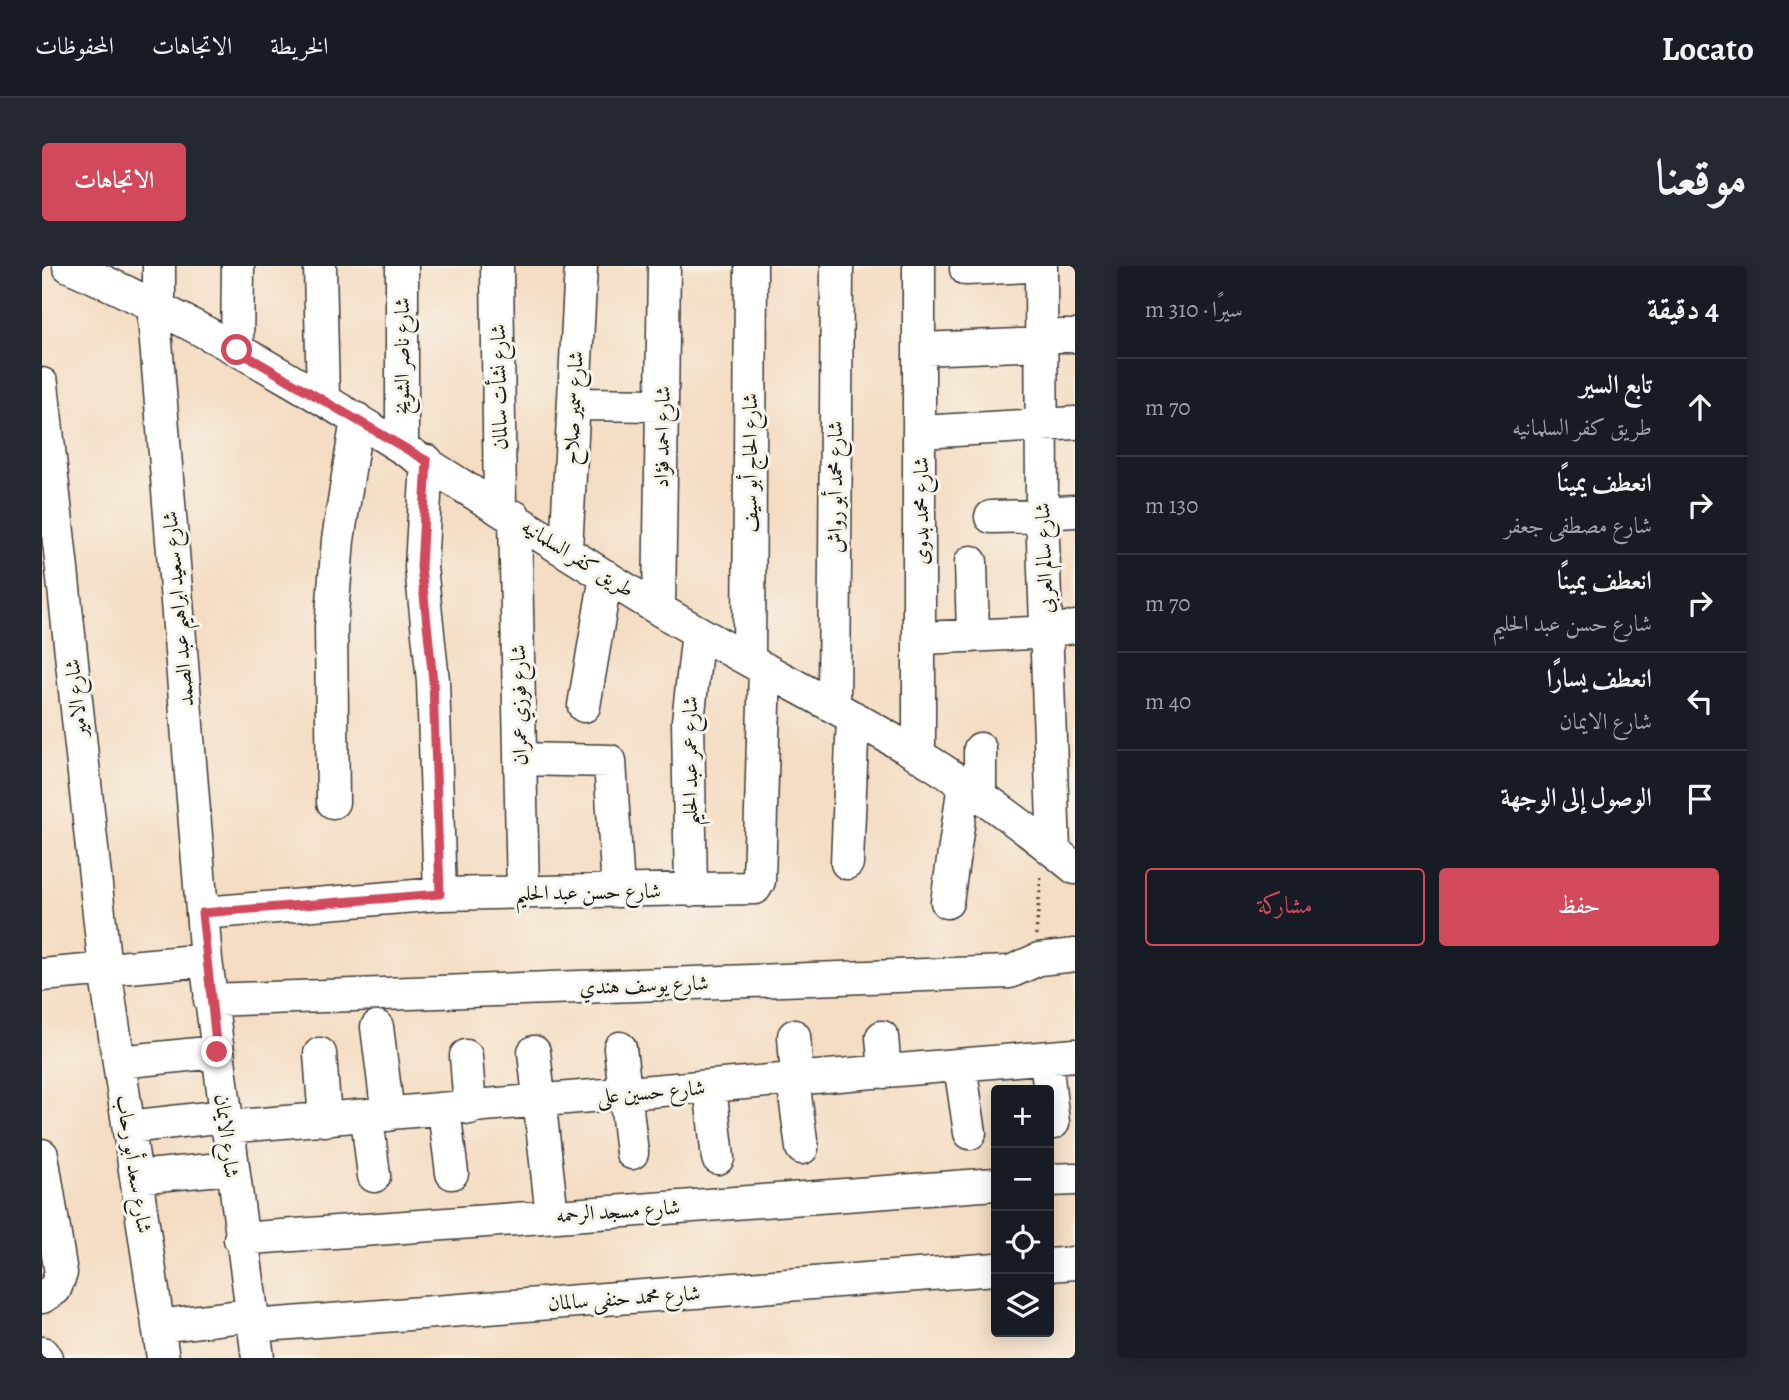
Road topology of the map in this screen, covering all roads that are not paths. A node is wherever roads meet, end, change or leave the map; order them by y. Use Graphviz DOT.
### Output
graph roads {
  1 [pos="71,266"];
  2 [pos="159,266"];
  3 [pos="238,266"];
  4 [pos="320,266"];
  5 [pos="402,266"];
  6 [pos="497,266"];
  7 [pos="581,266"];
  8 [pos="664,266"];
  9 [pos="751,266"];
  10 [pos="836,266"];
  11 [pos="919,266"];
  12 [pos="1029,266"];
  13 [pos="1041,266"];
  14 [pos="966,268"];
  15 [pos="156,307"];
  16 [pos="1075,335"];
  17 [pos="1042,340"];
  18 [pos="920,349"];
  19 [pos="237,350"];
  20 [pos="42,384"];
  21 [pos="323,399"];
  22 [pos="574,404"];
  23 [pos="662,405"];
  24 [pos="357,419"];
  25 [pos="1075,423"];
  26 [pos="1042,426"];
  27 [pos="921,432"];
  28 [pos="414,453"];
  29 [pos="1075,511"];
  30 [pos="507,512"];
  31 [pos="1042,514"];
  32 [pos="991,517"];
  33 [pos="566,550"];
  34 [pos="971,562"];
  35 [pos="606,576"];
  36 [pos="659,609"];
  37 [pos="1060,629"];
  38 [pos="698,632"];
  39 [pos="973,636"];
  40 [pos="921,638"];
  41 [pos="757,665"];
  42 [pos="584,706"];
  43 [pos="844,712"];
  44 [pos="980,748"];
  45 [pos="919,755"];
  46 [pos="520,759"];
  47 [pos="972,790"];
  48 [pos="333,802"];
  49 [pos="1058,854"];
  50 [pos="847,863"];
  51 [pos="691,890"];
  52 [pos="618,891"];
  53 [pos="523,892"];
  54 [pos="440,894"];
  55 [pos="947,902"];
  56 [pos="202,913"];
  57 [pos="1075,955"];
  58 [pos="206,960"];
  59 [pos="105,969"];
  60 [pos="42,975"];
  61 [pos="210,1000"];
  62 [pos="377,1027"];
  63 [pos="794,1036"];
  64 [pos="882,1037"];
  65 [pos="620,1048"];
  66 [pos="217,1052"];
  67 [pos="534,1052"];
  68 [pos="320,1054"];
  69 [pos="466,1056"];
  70 [pos="1060,1057"];
  71 [pos="119,1062"];
  72 [pos="960,1066"];
  73 [pos="885,1072"];
  74 [pos="795,1080"];
  75 [pos="710,1087"];
  76 [pos="625,1094"];
  77 [pos="539,1102"];
  78 [pos="457,1109"];
  79 [pos="1054,1114"];
  80 [pos="378,1116"];
  81 [pos="225,1121"];
  82 [pos="325,1121"];
  83 [pos="128,1127"];
  84 [pos="970,1133"];
  85 [pos="802,1148"];
  86 [pos="632,1153"];
  87 [pos="718,1158"];
  88 [pos="43,1166"];
  89 [pos="232,1168"];
  90 [pos="452,1173"];
  91 [pos="374,1176"];
  92 [pos="136,1177"];
  93 [pos="1075,1179"];
  94 [pos="1054,1181"];
  95 [pos="991,1184"];
  96 [pos="552,1216"];
  97 [pos="240,1239"];
  98 [pos="1075,1263"];
  99 [pos="1054,1265"];
  100 [pos="991,1269"];
  101 [pos="42,1297"];
  102 [pos="251,1320"];
  103 [pos="158,1326"];
  104 [pos="42,1353"];
  105 [pos="46,1358"];
  106 [pos="163,1358"];
  107 [pos="258,1358"];
  1 -- 15 [label="street, طريق كفر السلمانيه"];
  2 -- 15 [label="street, شارع سعيد ابراهيم عبد الصمد"];
  3 -- 19 [label="street"];
  4 -- 21 [label="street"];
  5 -- 28 [label="street, شارع ناصر الشويخ"];
  6 -- 30 [label="street, شارع نشأت سالمان"];
  7 -- 22 [label="street, شارع سمير صلاح"];
  8 -- 23 [label="street, شارع احمد فؤاد"];
  9 -- 41 [label="street, شارع الحاج أبو سيف"];
  10 -- 43 [label="street, شارع محمد أبو رواش"];
  11 -- 18 [label="street, شارع محمد بدوى"];
  12 -- 14 [label="street"];
  13 -- 17 [label="street, شارع سالم العربى"];
  15 -- 19 [label="street, طريق كفر السلمانيه"];
  15 -- 56 [label="street, شارع سعيد ابراهيم عبد الصمد"];
  16 -- 17 [label="street"];
  17 -- 18 [label="street"];
  17 -- 26 [label="street, شارع سالم العربى"];
  18 -- 27 [label="street, شارع محمد بدوى"];
  19 -- 21 [label="street, طريق كفر السلمانيه"];
  20 -- 59 [label="street, شارع الامير"];
  21 -- 24 [label="street, طريق كفر السلمانيه"];
  22 -- 23 [label="street"];
  22 -- 33 [label="street, شارع سمير صلاح"];
  23 -- 36 [label="street, شارع احمد فؤاد"];
  24 -- 28 [label="street, طريق كفر السلمانيه"];
  24 -- 48 [label="street"];
  25 -- 26 [label="street"];
  26 -- 27 [label="street"];
  26 -- 31 [label="street, شارع سالم العربى"];
  27 -- 40 [label="street, شارع محمد بدوى"];
  28 -- 30 [label="street, طريق كفر السلمانيه"];
  28 -- 54 [label="street, شارع ناصر الشويخ"];
  29 -- 31 [label="street"];
  30 -- 33 [label="street, طريق كفر السلمانيه"];
  30 -- 46 [label="street, شارع فوزي عمران"];
  31 -- 32 [label="street"];
  31 -- 37 [label="street, شارع سالم العربى"];
  33 -- 35 [label="street, طريق كفر السلمانيه"];
  34 -- 39 [label="street"];
  35 -- 36 [label="street, طريق كفر السلمانيه"];
  35 -- 42 [label="street"];
  36 -- 38 [label="street, طريق كفر السلمانيه"];
  37 -- 39 [label="street"];
  37 -- 49 [label="street, شارع سالم العربى"];
  38 -- 41 [label="street, طريق كفر السلمانيه"];
  38 -- 51 [label="street, شارع عمر عبد الحليم"];
  39 -- 40 [label="street"];
  40 -- 45 [label="street, شارع محمد بدوى"];
  41 -- 43 [label="street, طريق كفر السلمانيه"];
  41 -- 51 [label="street, شارع حسن عبد الحليم"];
  43 -- 45 [label="street, طريق كفر السلمانيه"];
  43 -- 50 [label="street, شارع محمد أبو رواش"];
  44 -- 47 [label="street"];
  45 -- 47 [label="street, طريق كفر السلمانيه"];
  46 -- 52 [label="street"];
  46 -- 53 [label="street, شارع فوزي عمران"];
  47 -- 49 [label="street, طريق كفر السلمانيه"];
  47 -- 55 [label="street"];
  51 -- 52 [label="street, شارع حسن عبد الحليم"];
  52 -- 53 [label="street, شارع حسن عبد الحليم"];
  53 -- 54 [label="street, شارع حسن عبد الحليم"];
  54 -- 56 [label="street, شارع حسن عبد الحليم"];
  56 -- 58 [label="street, شارع الايمان"];
  57 -- 61 [label="street, شارع يوسف هندي"];
  58 -- 59 [label="street"];
  58 -- 61 [label="street, شارع الايمان"];
  59 -- 60 [label="street"];
  59 -- 71 [label="street, شارع سعد أبو رحاب"];
  61 -- 66 [label="street, شارع الايمان"];
  62 -- 80 [label="street"];
  63 -- 74 [label="street"];
  64 -- 73 [label="street"];
  65 -- 76 [label="street"];
  66 -- 71 [label="street"];
  66 -- 81 [label="street, شارع الايمان"];
  67 -- 77 [label="street"];
  68 -- 82 [label="street"];
  69 -- 78 [label="street"];
  70 -- 72 [label="street, شارع حسين على"];
  70 -- 79 [label="street"];
  71 -- 83 [label="street, شارع سعد أبو رحاب"];
  72 -- 73 [label="street, شارع حسين على"];
  72 -- 84 [label="street"];
  73 -- 74 [label="street, شارع حسين على"];
  74 -- 75 [label="street, شارع حسين على"];
  74 -- 85 [label="street"];
  75 -- 76 [label="street, شارع حسين على"];
  75 -- 87 [label="street"];
  76 -- 77 [label="street, شارع حسين على"];
  76 -- 86 [label="street"];
  77 -- 78 [label="street, شارع حسين على"];
  77 -- 96 [label="street"];
  78 -- 80 [label="street, شارع حسين على"];
  78 -- 90 [label="street"];
  80 -- 82 [label="street, شارع حسين على"];
  80 -- 91 [label="street"];
  81 -- 82 [label="street, شارع حسين على"];
  81 -- 83 [label="street, شارع حسين على"];
  81 -- 89 [label="street, شارع الايمان"];
  83 -- 92 [label="street, شارع سعد أبو رحاب"];
  88 -- 101 [label="street"];
  89 -- 92 [label="street"];
  89 -- 97 [label="street, شارع الايمان"];
  92 -- 103 [label="street, شارع سعد أبو رحاب"];
  93 -- 94 [label="street"];
  95 -- 96 [label="street, شارع مسجد الرحمه"];
  96 -- 97 [label="street, شارع مسجد الرحمه"];
  97 -- 102 [label="street, شارع الايمان"];
  98 -- 99 [label="street"];
  100 -- 102 [label="street, شارع محمد حنفى سالمان"];
  102 -- 103 [label="street, شارع محمد حنفى سالمان"];
  102 -- 107 [label="street, شارع الايمان"];
  103 -- 106 [label="street, شارع سعد أبو رحاب"];
  104 -- 105 [label="street"];
}
